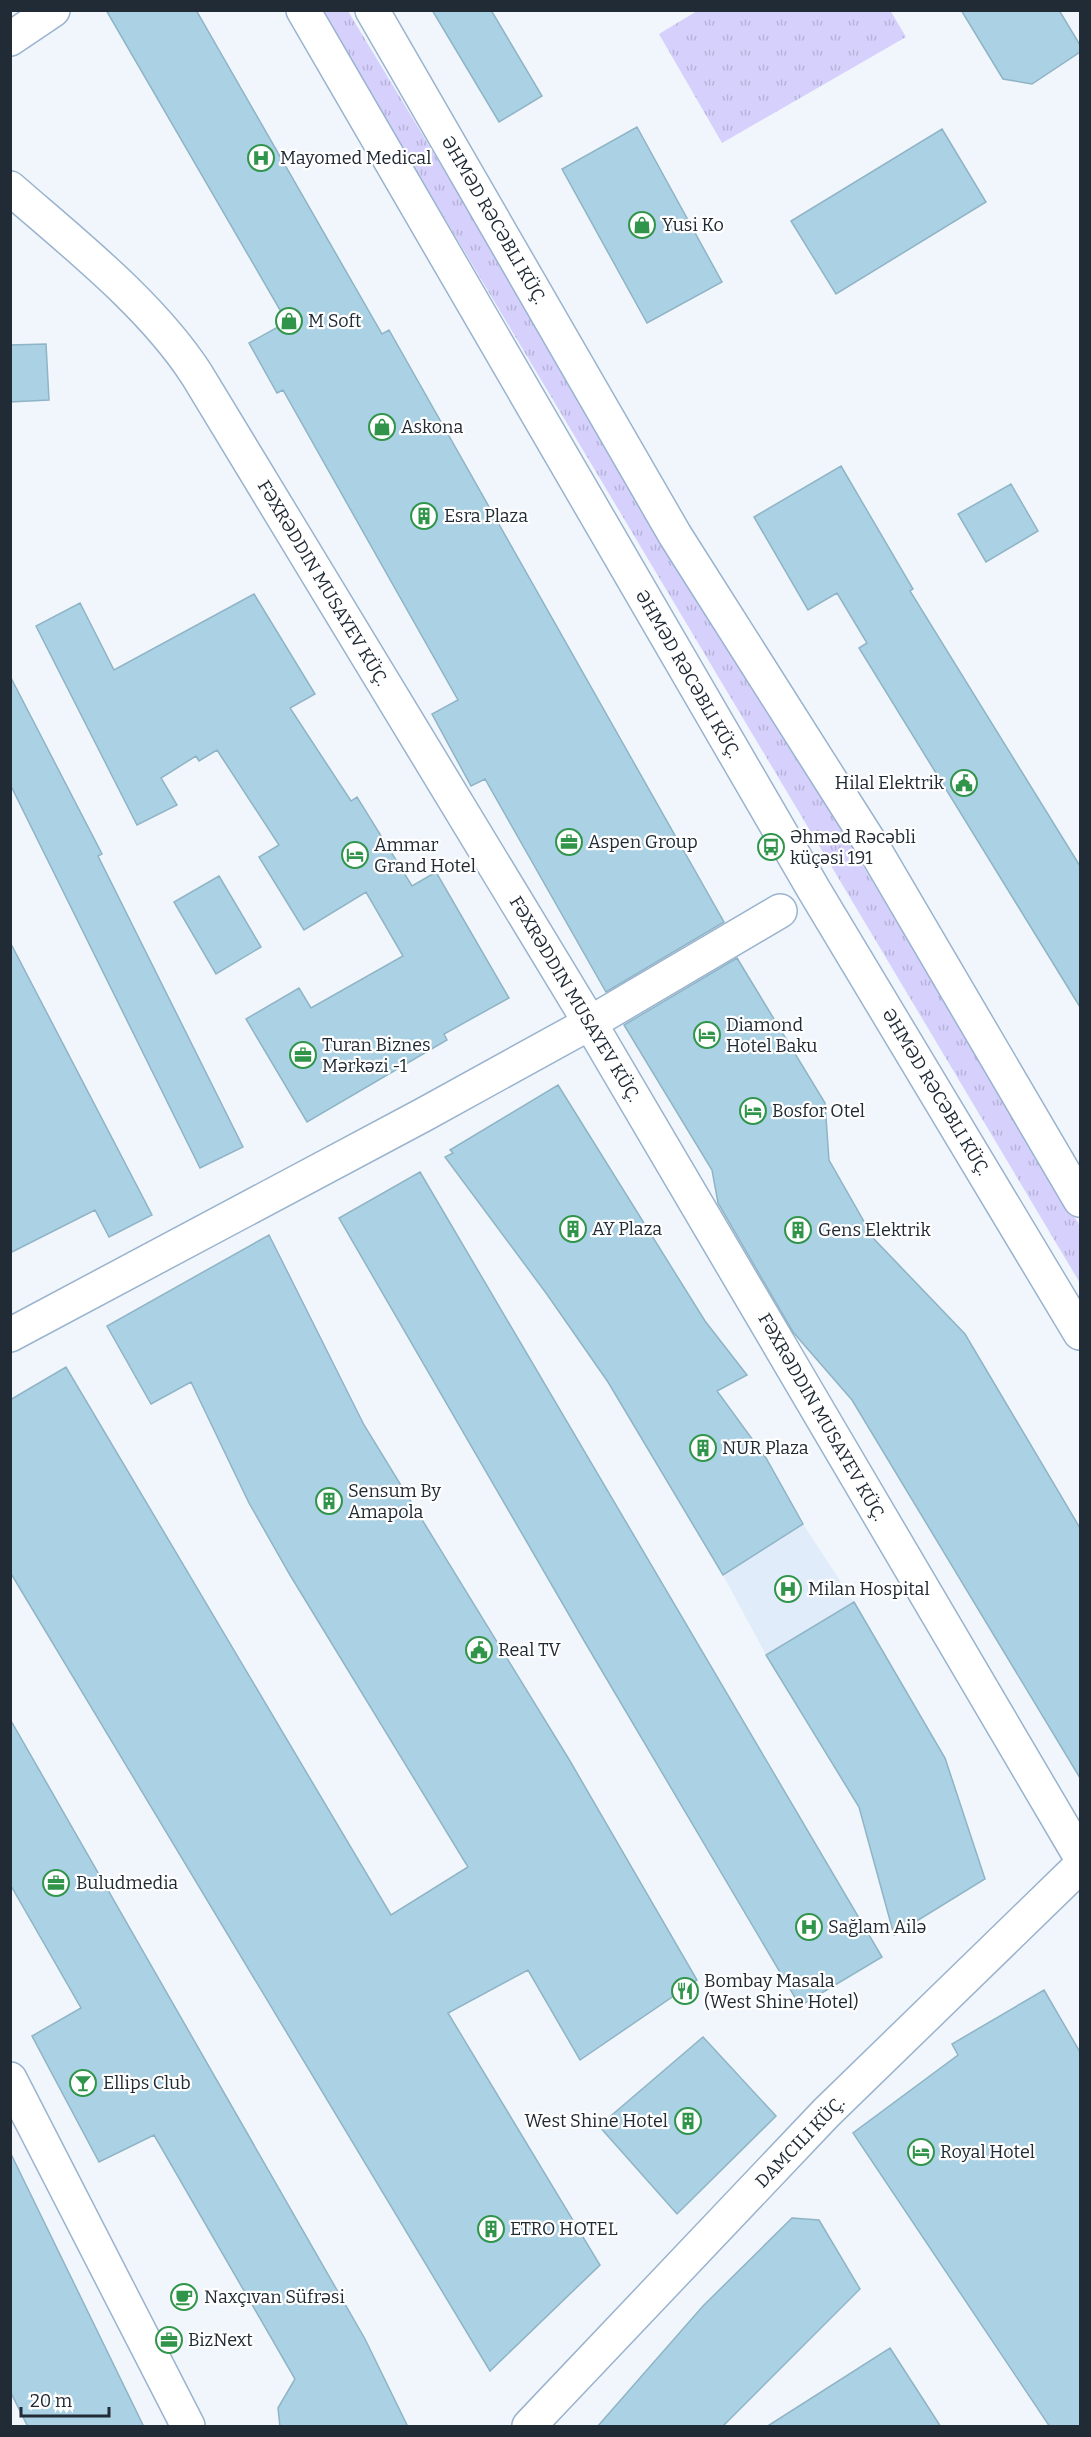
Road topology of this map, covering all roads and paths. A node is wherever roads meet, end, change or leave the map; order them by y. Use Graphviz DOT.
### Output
graph roads {
  1 [pos="52,10"];
  2 [pos="303,10"];
  3 [pos="372,10"];
  4 [pos="10,39"];
  5 [pos="10,188"];
  6 [pos="780,911"];
  7 [pos="590,1023"];
  8 [pos="1080,1200"];
  9 [pos="1080,1333"];
  10 [pos="10,1335"];
  11 [pos="1080,1856"];
  12 [pos="1080,1866"];
  13 [pos="10,2079"];
  14 [pos="188,2427"];
  15 [pos="529,2427"];
  1 -- 4 [label="street"];
  2 -- 9 [label="street, ƏHMƏD RƏCƏBLI KÜÇ."];
  3 -- 8 [label="street, ƏHMƏD RƏCƏBLI KÜÇ."];
  5 -- 7 [label="street, FƏXRƏDDIN MUSAYEV KÜÇ."];
  6 -- 7 [label="street"];
  7 -- 10 [label="street"];
  7 -- 11 [label="street, FƏXRƏDDIN MUSAYEV KÜÇ."];
  12 -- 15 [label="street"];
  13 -- 14 [label="street"];
}
